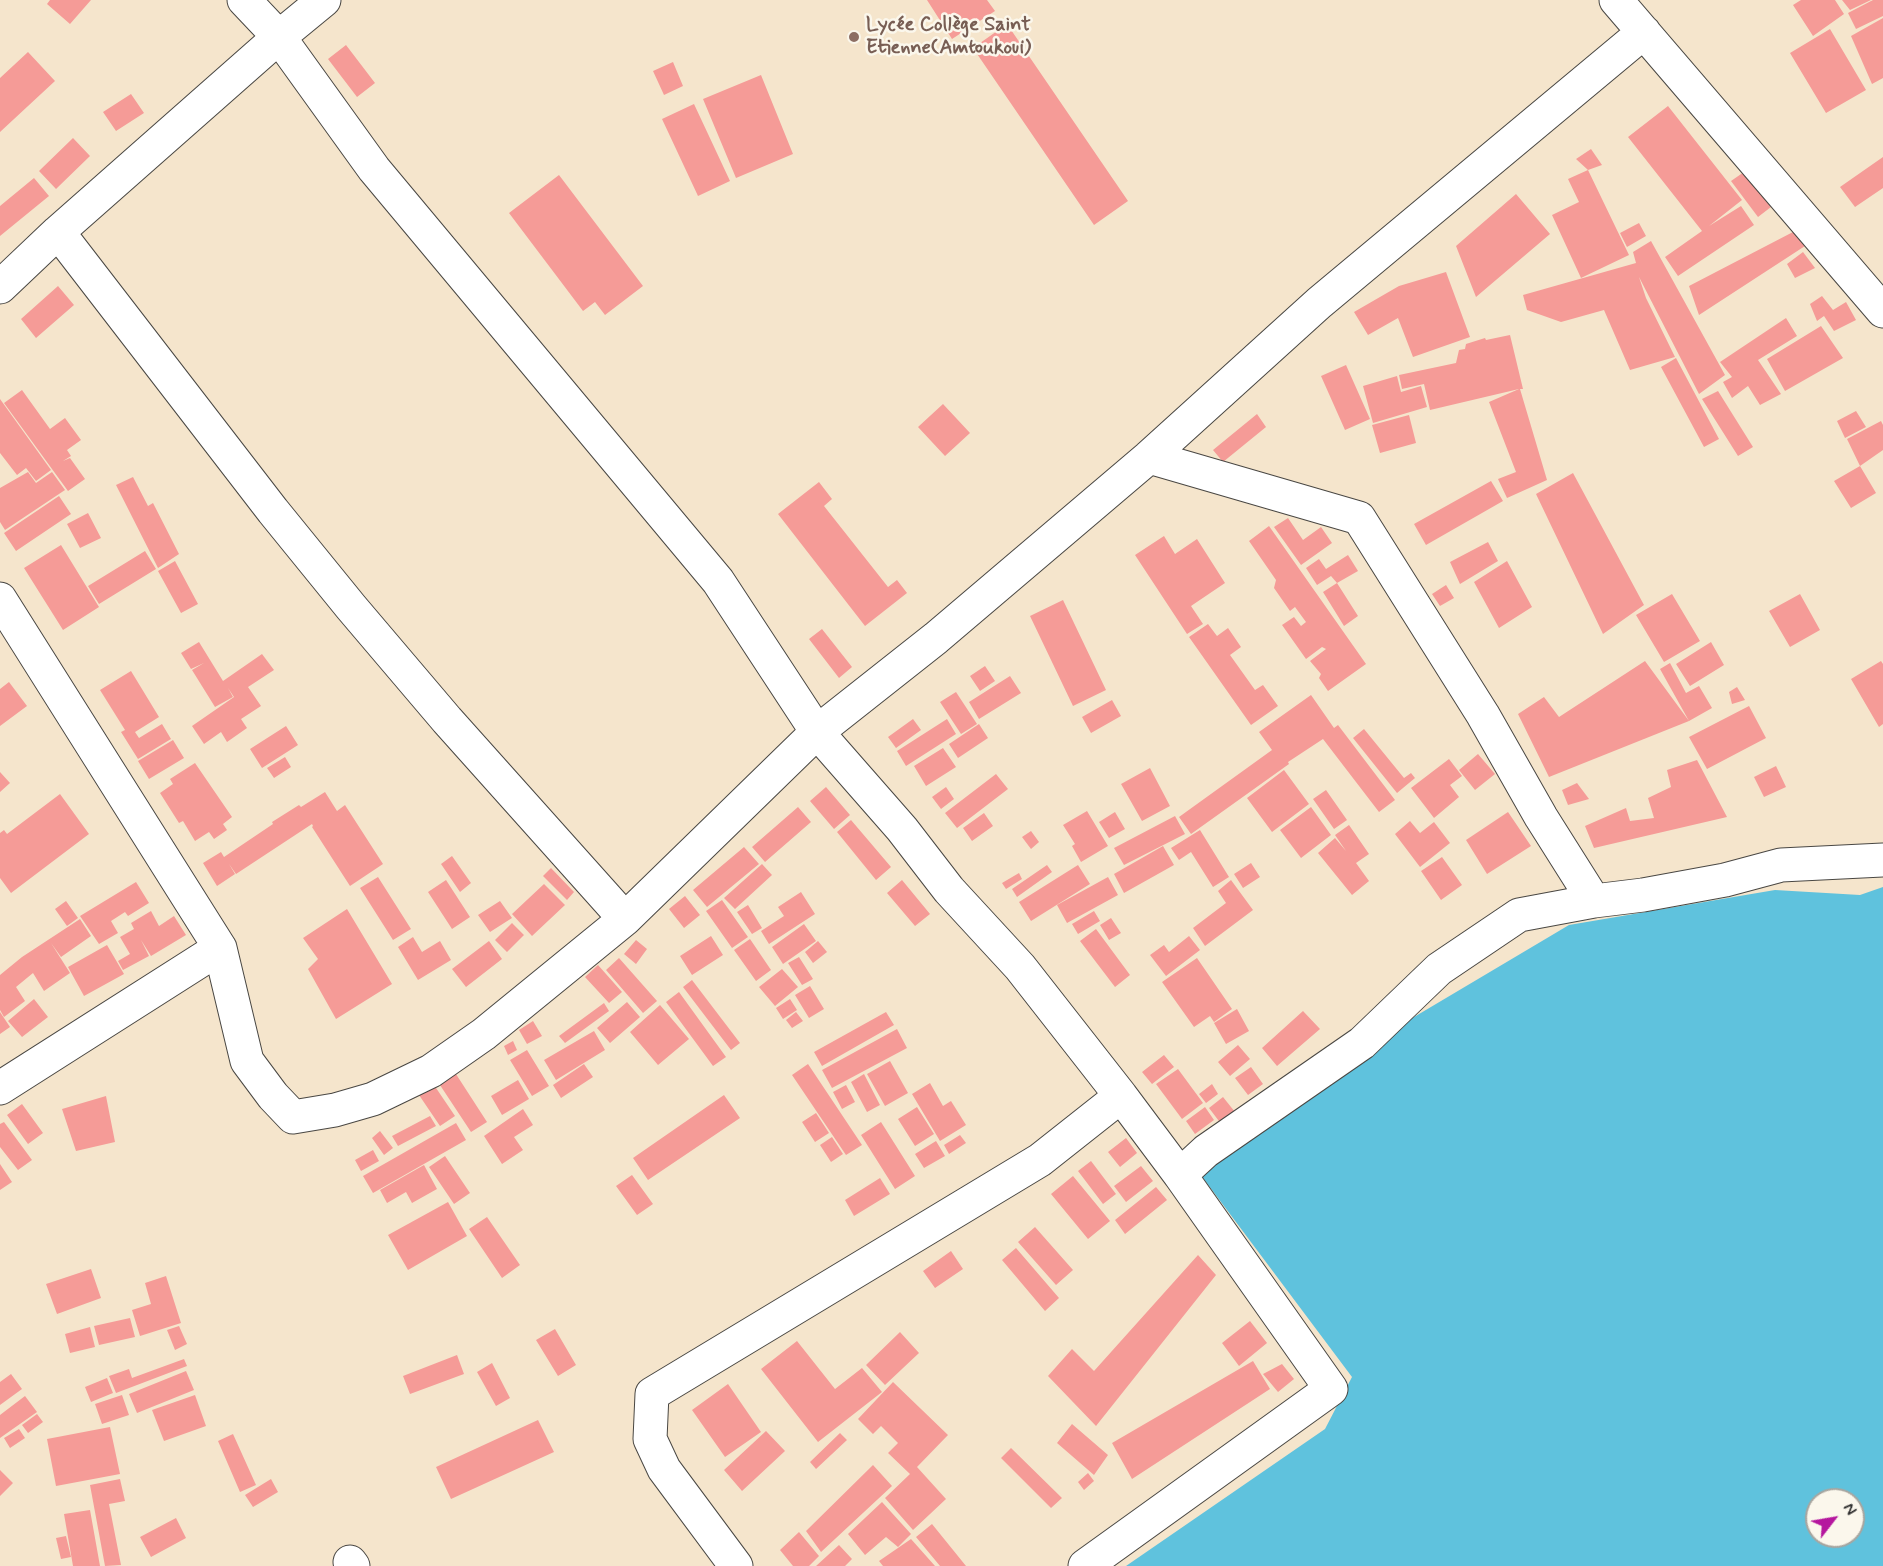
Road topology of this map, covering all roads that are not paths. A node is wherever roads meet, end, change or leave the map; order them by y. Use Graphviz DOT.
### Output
graph roads {
  1 [pos="244,0"];
  2 [pos="324,0"];
  3 [pos="1616,0"];
  4 [pos="1644,32"];
  5 [pos="279,37"];
  6 [pos="58,232"];
  7 [pos="0,287"];
  8 [pos="1883,311"];
  9 [pos="1149,456"];
  10 [pos="0,599"];
  11 [pos="817,732"];
  12 [pos="1883,860"];
  13 [pos="1594,902"];
  14 [pos="625,919"];
  15 [pos="220,948"];
  16 [pos="0,1088"];
  17 [pos="1121,1095"];
  18 [pos="1180,1175"];
  19 [pos="736,1566"];
  20 [pos="1085,1566"];
  1 -- 5 [label="street"];
  2 -- 5 [label="street"];
  3 -- 4 [label="street"];
  4 -- 8 [label="street"];
  4 -- 9 [label="street"];
  5 -- 6 [label="street"];
  5 -- 11 [label="street"];
  6 -- 7 [label="street"];
  6 -- 14 [label="street"];
  9 -- 11 [label="street"];
  9 -- 13 [label="street"];
  10 -- 15 [label="street"];
  11 -- 14 [label="street"];
  11 -- 17 [label="street"];
  12 -- 13 [label="street"];
  13 -- 18 [label="street"];
  14 -- 15 [label="street"];
  15 -- 16 [label="street"];
  17 -- 18 [label="street"];
  17 -- 19 [label="street"];
  18 -- 20 [label="street"];
}
